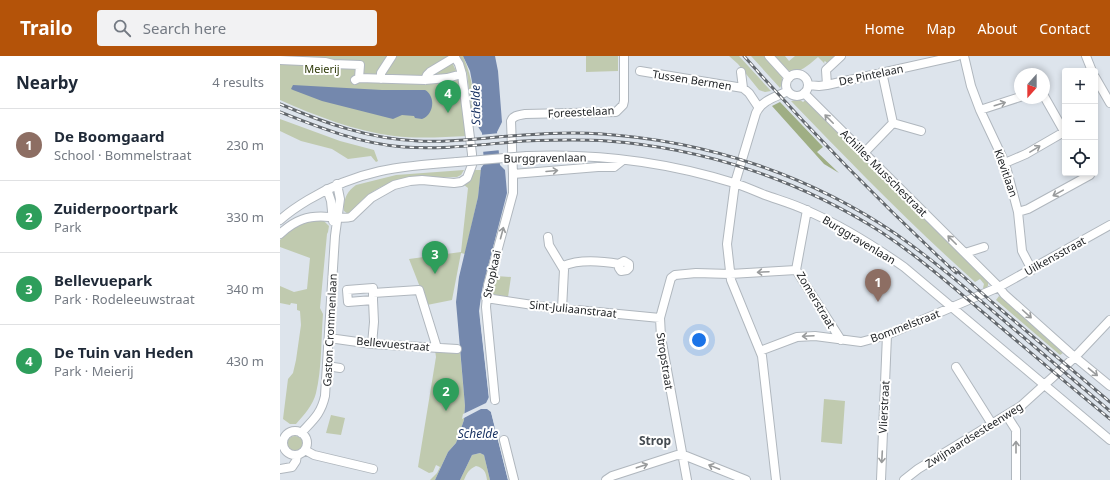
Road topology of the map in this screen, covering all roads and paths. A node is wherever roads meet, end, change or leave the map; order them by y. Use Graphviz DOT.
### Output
graph roads {
  1 [pos="336,56"];
  2 [pos="392,56"];
  3 [pos="454,56"];
  4 [pos="624,56"];
  5 [pos="769,56"];
  6 [pos="841,56"];
  7 [pos="957,56"];
  8 [pos="964,56"];
  9 [pos="1086,56"];
  10 [pos="309,58"];
  11 [pos="280,60"];
  12 [pos="333,64"];
  13 [pos="1091,68"];
  14 [pos="640,71"];
  15 [pos="741,72"];
  16 [pos="882,72"];
  17 [pos="462,74"];
  18 [pos="789,78"];
  19 [pos="381,79"];
  20 [pos="425,80"];
  21 [pos="1098,82"];
  22 [pos="827,84"];
  23 [pos="808,85"];
  24 [pos="744,88"];
  25 [pos="788,91"];
  26 [pos="804,93"];
  27 [pos="1014,99"];
  28 [pos="1110,103"];
  29 [pos="1049,104"];
  30 [pos="759,108"];
  31 [pos="980,110"];
  32 [pos="512,118"];
  33 [pos="894,124"];
  34 [pos="1062,127"];
  35 [pos="920,131"];
  36 [pos="1062,134"];
  37 [pos="864,153"];
  38 [pos="624,160"];
  39 [pos="1005,163"];
  40 [pos="514,174"];
  41 [pos="1088,176"];
  42 [pos="337,184"];
  43 [pos="735,184"];
  44 [pos="327,189"];
  45 [pos="807,210"];
  46 [pos="1018,212"];
  47 [pos="335,217"];
  48 [pos="280,220"];
  49 [pos="1110,225"];
  50 [pos="280,234"];
  51 [pos="548,237"];
  52 [pos="984,247"];
  53 [pos="965,253"];
  54 [pos="619,264"];
  55 [pos="563,266"];
  56 [pos="796,270"];
  57 [pos="1032,270"];
  58 [pos="730,274"];
  59 [pos="999,287"];
  60 [pos="486,298"];
  61 [pos="953,307"];
  62 [pos="562,309"];
  63 [pos="660,318"];
  64 [pos="1110,320"];
  65 [pos="887,335"];
  66 [pos="329,338"];
  67 [pos="841,340"];
  68 [pos="372,344"];
  69 [pos="437,348"];
  70 [pos="457,349"];
  71 [pos="760,351"];
  72 [pos="1075,357"];
  73 [pos="327,366"];
  74 [pos="956,367"];
  75 [pos="340,368"];
  76 [pos="1044,386"];
  77 [pos="1110,386"];
  78 [pos="495,400"];
  79 [pos="1007,416"];
  80 [pos="992,424"];
  81 [pos="304,436"];
  82 [pos="504,440"];
  83 [pos="1110,440"];
  84 [pos="282,447"];
  85 [pos="305,450"];
  86 [pos="297,455"];
  87 [pos="682,455"];
  88 [pos="280,469"];
  89 [pos="373,469"];
  90 [pos="514,480"];
  91 [pos="606,480"];
  92 [pos="687,480"];
  93 [pos="746,480"];
  94 [pos="776,480"];
  95 [pos="881,480"];
  96 [pos="904,480"];
  97 [pos="1016,480"];
  1 -- 12 [label="street"];
  2 -- 19 [label="street"];
  3 -- 17 [label="street"];
  3 -- 20 [label="street"];
  4 -- 32 [label="street, Foreestelaan"];
  5 -- 18 [label="street"];
  6 -- 22 [label="street"];
  7 -- 16 [label="street, De Pintelaan"];
  8 -- 31 [label="street, Kievitlaan"];
  9 -- 13 [label="street"];
  10 -- 11 [label="street"];
  10 -- 12 [label="street"];
  12 -- 19 [label="street"];
  14 -- 24 [label="street, Tussen Bermen"];
  15 -- 24 [label="street, Tussen Bermen"];
  16 -- 22 [label="street, De Pintelaan"];
  16 -- 33 [label="street"];
  17 -- 20 [label="street"];
  17 -- 47 [label="street"];
  18 -- 23 [label="street"];
  18 -- 25 [label="street"];
  19 -- 20 [label="street"];
  21 -- 28 [label="street"];
  22 -- 23 [label="street, De Pintelaan"];
  23 -- 26 [label="street"];
  24 -- 30 [label="street, Tussen Bermen"];
  25 -- 26 [label="street"];
  25 -- 30 [label="street"];
  37 -- 26 [label="street, Achilles Musschestraat, one-way"];
  31 -- 27 [label="street, one-way"];
  29 -- 34 [label="street"];
  30 -- 43 [label="street"];
  31 -- 39 [label="street, Kievitlaan"];
  32 -- 40 [label="street, Stropkaai"];
  33 -- 35 [label="street"];
  33 -- 37 [label="street"];
  39 -- 36 [label="street, one-way"];
  53 -- 37 [label="street, Achilles Musschestraat, one-way"];
  40 -- 38 [label="street, Burggravenlaan, one-way"];
  38 -- 42 [label="street, Burggravenlaan, bridge"];
  38 -- 43 [label="street, Burggravenlaan"];
  39 -- 46 [label="street, Kievitlaan"];
  60 -- 40 [label="street, Stropkaai, one-way"];
  41 -- 46 [label="street, one-way"];
  42 -- 44 [label="street, Burggravenlaan"];
  42 -- 47 [label="street, Gaston Crommenlaan"];
  43 -- 45 [label="street, Burggravenlaan"];
  43 -- 58 [label="street"];
  44 -- 47 [label="street, Gaston Crommenlaan"];
  44 -- 48 [label="street, Burggravenlaan"];
  45 -- 56 [label="street, Zomerstraat"];
  45 -- 61 [label="street, Burggravenlaan"];
  46 -- 57 [label="street, Kievitlaan"];
  47 -- 50 [label="street"];
  47 -- 66 [label="street, Gaston Crommenlaan"];
  49 -- 57 [label="street, Uilkensstraat"];
  51 -- 55 [label="street"];
  52 -- 53 [label="street"];
  53 -- 59 [label="street, Achilles Musschestraat"];
  54 -- 55 [label="street"];
  55 -- 62 [label="street"];
  56 -- 58 [label="street, one-way"];
  56 -- 67 [label="street, Zomerstraat"];
  57 -- 59 [label="street, Uilkensstraat"];
  58 -- 63 [label="street, Stropstraat"];
  58 -- 71 [label="street"];
  59 -- 61 [label="street, Bommelstraat"];
  59 -- 72 [label="street, Achilles Musschestraat, one-way"];
  60 -- 62 [label="street, Sint-Juliaanstraat"];
  60 -- 78 [label="street, Stropkaai"];
  61 -- 65 [label="street, Bommelstraat"];
  61 -- 76 [label="street, Burggravenlaan"];
  62 -- 63 [label="street, Sint-Juliaanstraat"];
  63 -- 87 [label="street, Stropstraat"];
  64 -- 72 [label="street, Zwijnaardsesteenweg"];
  65 -- 67 [label="street, Bommelstraat"];
  65 -- 95 [label="street, Vlierstraat, one-way"];
  66 -- 68 [label="street, Bellevuestraat"];
  66 -- 73 [label="street, Gaston Crommenlaan"];
  67 -- 71 [label="street, Bommelstraat, one-way"];
  68 -- 69 [label="street, Bellevuestraat"];
  68 -- 69 [label="street"];
  69 -- 70 [label="street, Bellevuestraat"];
  71 -- 94 [label="street"];
  72 -- 76 [label="street, Zwijnaardsesteenweg"];
  72 -- 77 [label="street, Achilles Musschestraat, one-way"];
  73 -- 75 [label="street"];
  73 -- 81 [label="street, Gaston Crommenlaan"];
  74 -- 80 [label="street"];
  76 -- 79 [label="street, Zwijnaardsesteenweg"];
  76 -- 83 [label="street, Burggravenlaan"];
  79 -- 80 [label="street, Zwijnaardsesteenweg"];
  97 -- 79 [label="street, one-way"];
  80 -- 96 [label="street, Zwijnaardsesteenweg"];
  81 -- 84 [label="street"];
  81 -- 85 [label="street, Gaston Crommenlaan"];
  82 -- 90 [label="street"];
  84 -- 86 [label="street"];
  85 -- 86 [label="street"];
  85 -- 89 [label="street"];
  86 -- 88 [label="street"];
  91 -- 87 [label="street, one-way"];
  87 -- 92 [label="street, Stropstraat"];
  93 -- 87 [label="street, one-way"];
}
